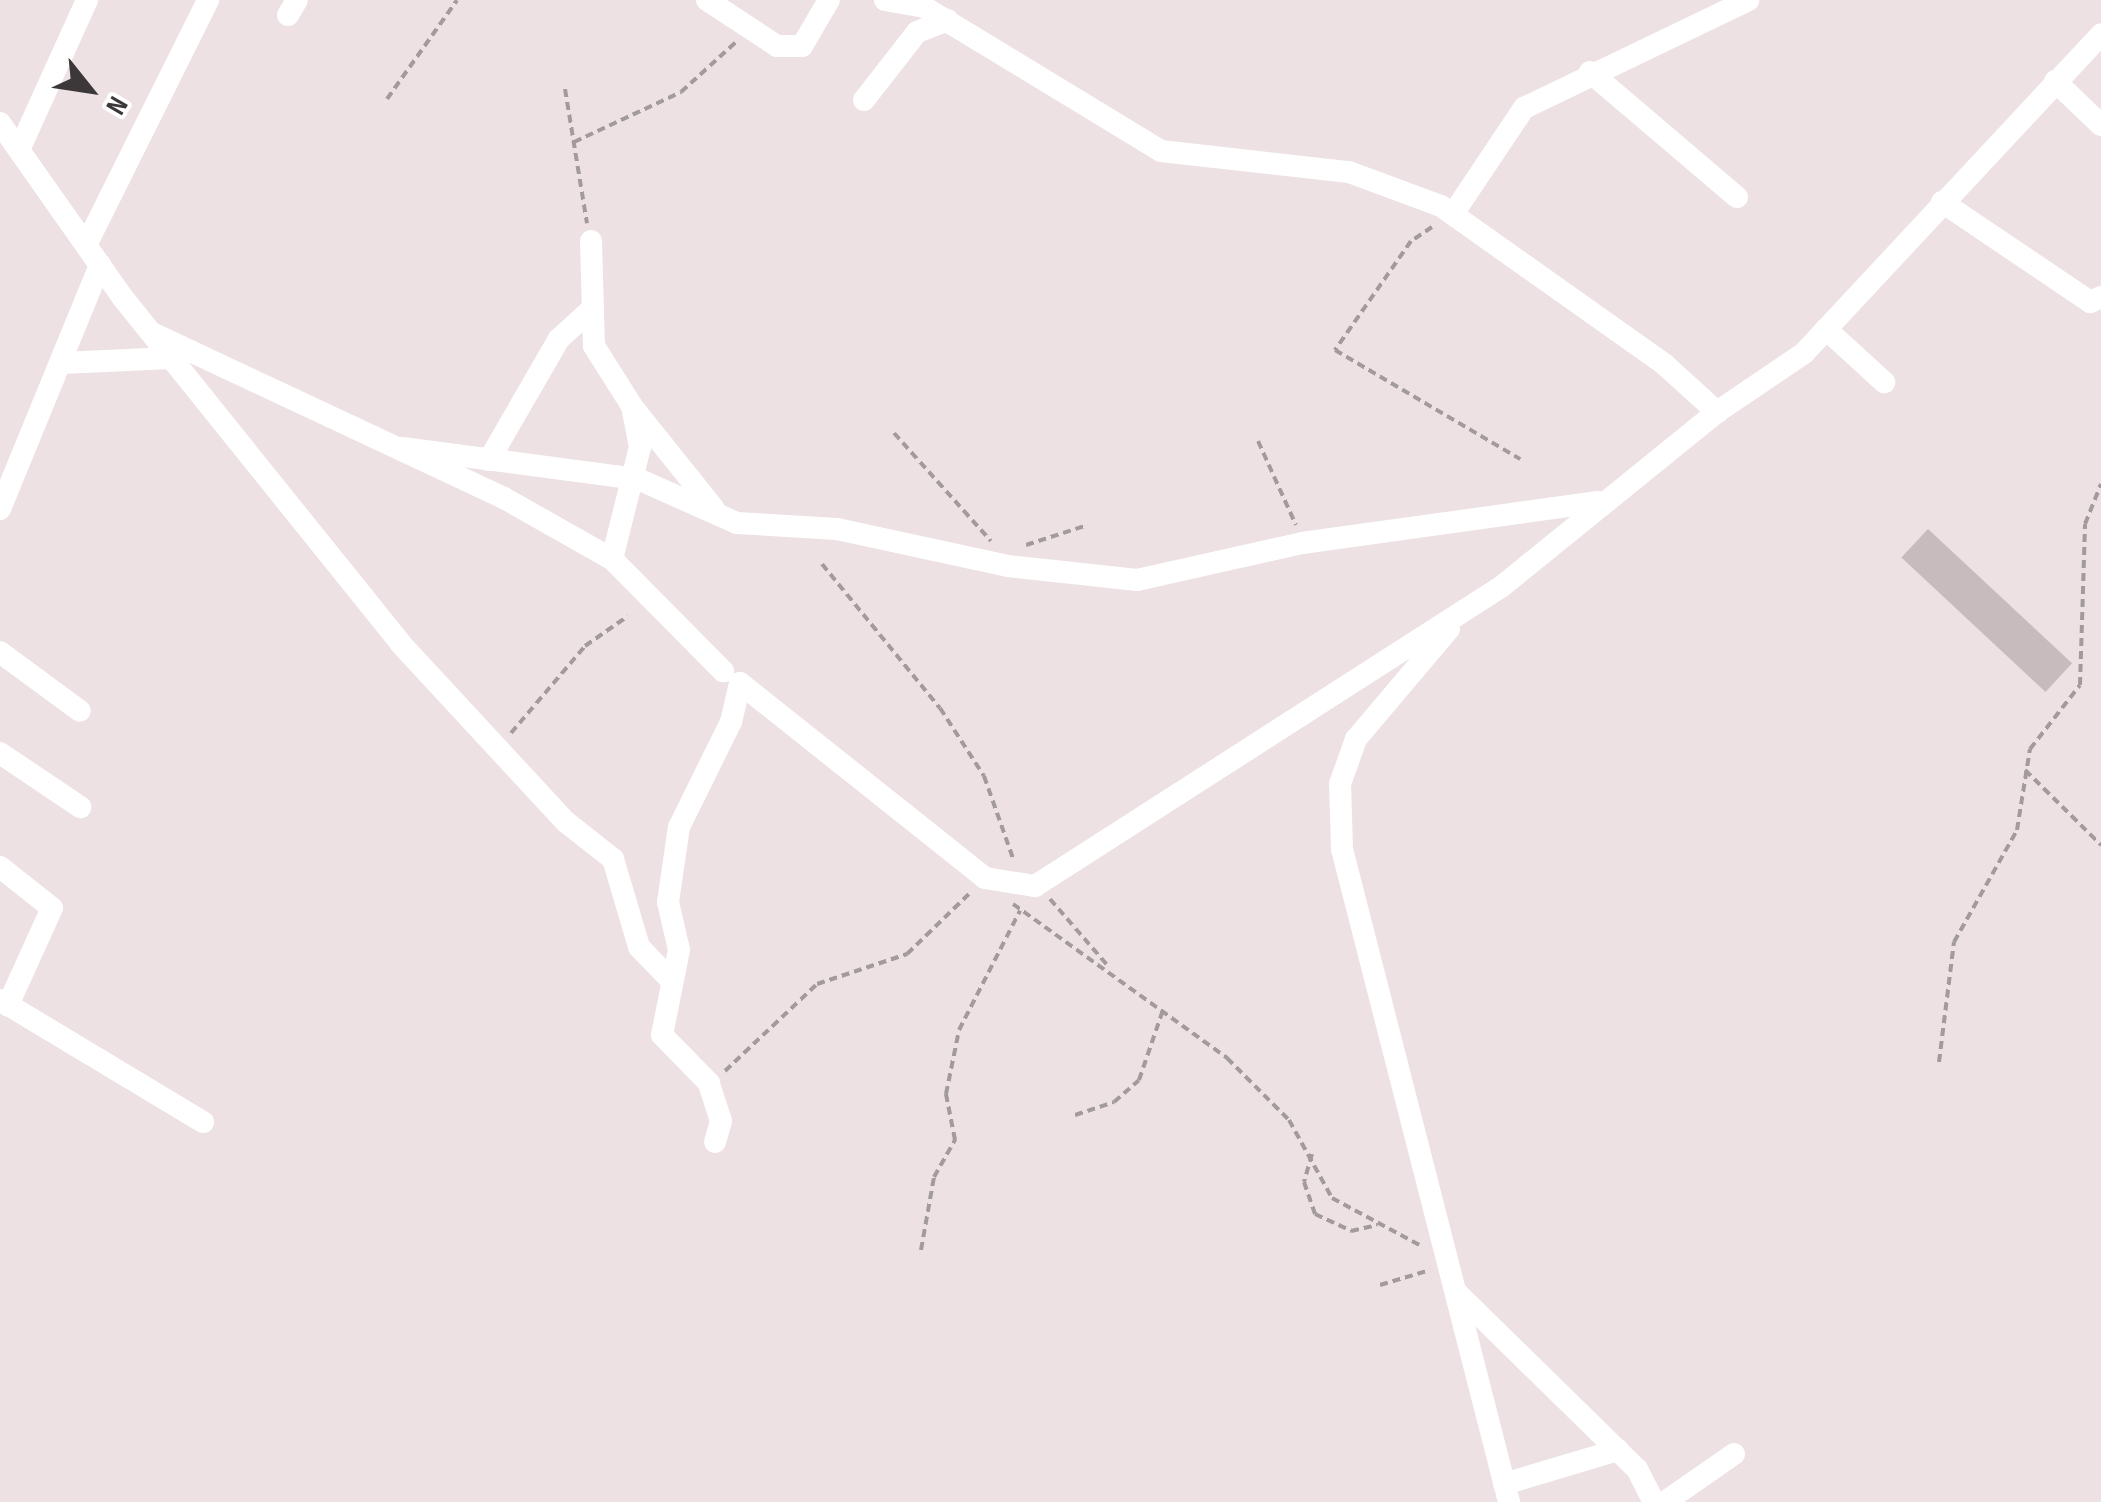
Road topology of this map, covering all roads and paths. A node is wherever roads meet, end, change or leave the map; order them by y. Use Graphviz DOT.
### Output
graph roads {
  1 [pos="87,0"];
  2 [pos="208,0"];
  3 [pos="458,0"];
  4 [pos="707,0"];
  5 [pos="829,0"];
  6 [pos="885,0"];
  7 [pos="1748,0"];
  8 [pos="919,3"];
  9 [pos="948,20"];
  10 [pos="751,29"];
  11 [pos="2101,34"];
  12 [pos="1590,72"];
  13 [pos="2055,81"];
  14 [pos="565,90"];
  15 [pos="388,100"];
  16 [pos="864,100"];
  17 [pos="0,123"];
  18 [pos="2101,125"];
  19 [pos="574,142"];
  20 [pos="19,150"];
  21 [pos="1737,197"];
  22 [pos="1942,202"];
  23 [pos="1453,214"];
  24 [pos="590,241"];
  25 [pos="86,244"];
  26 [pos="100,264"];
  27 [pos="2101,297"];
  28 [pos="593,308"];
  29 [pos="1826,329"];
  30 [pos="151,333"];
  31 [pos="171,358"];
  32 [pos="60,364"];
  33 [pos="1884,382"];
  34 [pos="632,406"];
  35 [pos="1717,412"];
  36 [pos="894,433"];
  37 [pos="1258,442"];
  38 [pos="402,448"];
  39 [pos="1520,458"];
  40 [pos="489,460"];
  41 [pos="638,479"];
  42 [pos="2101,484"];
  43 [pos="1598,502"];
  44 [pos="0,509"];
  45 [pos="718,514"];
  46 [pos="1085,526"];
  47 [pos="1302,543"];
  48 [pos="1016,558"];
  49 [pos="612,560"];
  50 [pos="822,564"];
  51 [pos="1472,604"];
  52 [pos="628,616"];
  53 [pos="0,652"];
  54 [pos="723,671"];
  55 [pos="80,710"];
  56 [pos="496,745"];
  57 [pos="0,753"];
  58 [pos="2025,770"];
  59 [pos="80,807"];
  60 [pos="2101,845"];
  61 [pos="0,867"];
  62 [pos="986,878"];
  63 [pos="1029,885"];
  64 [pos="1020,911"];
  65 [pos="1114,974"];
  66 [pos="671,980"];
  67 [pos="4,1002"];
  68 [pos="1163,1010"];
  69 [pos="1940,1062"];
  70 [pos="708,1083"];
  71 [pos="1075,1115"];
  72 [pos="203,1122"];
  73 [pos="714,1142"];
  74 [pos="1312,1154"];
  75 [pos="1378,1226"];
  76 [pos="920,1250"];
  77 [pos="1442,1260"];
  78 [pos="1380,1285"];
  79 [pos="1456,1292"];
  80 [pos="1618,1450"];
  81 [pos="1734,1454"];
  82 [pos="1506,1493"];
  83 [pos="1654,1502"];
  84 [pos="1665,1502"];
  1 -- 20 [label="street"];
  2 -- 25 [label="street"];
  3 -- 15 [label="path"];
  4 -- 10 [label="street"];
  5 -- 10 [label="street"];
  6 -- 8 [label="street"];
  7 -- 12 [label="street"];
  8 -- 9 [label="street"];
  9 -- 16 [label="street"];
  9 -- 23 [label="street"];
  10 -- 19 [label="path"];
  11 -- 13 [label="street"];
  12 -- 21 [label="street"];
  12 -- 23 [label="street"];
  13 -- 18 [label="street"];
  13 -- 22 [label="street"];
  14 -- 19 [label="path"];
  17 -- 20 [label="street"];
  19 -- 24 [label="path"];
  20 -- 25 [label="street"];
  22 -- 27 [label="street"];
  22 -- 29 [label="street"];
  23 -- 35 [label="street"];
  23 -- 39 [label="path"];
  24 -- 28 [label="street"];
  25 -- 26 [label="street"];
  26 -- 30 [label="street"];
  26 -- 32 [label="street"];
  28 -- 34 [label="street"];
  28 -- 40 [label="street"];
  29 -- 33 [label="street"];
  29 -- 35 [label="street"];
  30 -- 31 [label="street"];
  30 -- 38 [label="street"];
  31 -- 32 [label="street"];
  31 -- 56 [label="street"];
  32 -- 44 [label="street"];
  34 -- 41 [label="street"];
  34 -- 45 [label="street"];
  35 -- 43 [label="street"];
  36 -- 48 [label="path"];
  37 -- 47 [label="path"];
  38 -- 40 [label="street"];
  38 -- 49 [label="street"];
  40 -- 41 [label="street"];
  41 -- 45 [label="street"];
  41 -- 49 [label="street"];
  42 -- 58 [label="path"];
  43 -- 47 [label="street"];
  43 -- 51 [label="street"];
  45 -- 48 [label="street"];
  46 -- 48 [label="path"];
  47 -- 48 [label="street"];
  49 -- 54 [label="street"];
  50 -- 63 [label="path"];
  51 -- 63 [label="street"];
  51 -- 77 [label="street"];
  52 -- 56 [label="path"];
  53 -- 55 [label="street"];
  56 -- 66 [label="street"];
  57 -- 59 [label="street"];
  58 -- 60 [label="path"];
  58 -- 69 [label="path"];
  61 -- 67 [label="street"];
  62 -- 63 [label="street"];
  62 -- 64 [label="path"];
  62 -- 66 [label="street"];
  62 -- 70 [label="path"];
  63 -- 65 [label="path"];
  64 -- 65 [label="path"];
  64 -- 76 [label="path"];
  65 -- 68 [label="path"];
  66 -- 70 [label="street"];
  67 -- 72 [label="street"];
  68 -- 71 [label="path"];
  68 -- 74 [label="path"];
  70 -- 73 [label="street"];
  74 -- 75 [label="path"];
  74 -- 75 [label="path"];
  75 -- 77 [label="path"];
  77 -- 78 [label="path"];
  77 -- 79 [label="street"];
  79 -- 80 [label="street"];
  79 -- 82 [label="street"];
  80 -- 82 [label="street"];
  80 -- 83 [label="street"];
  81 -- 84 [label="street"];
}
